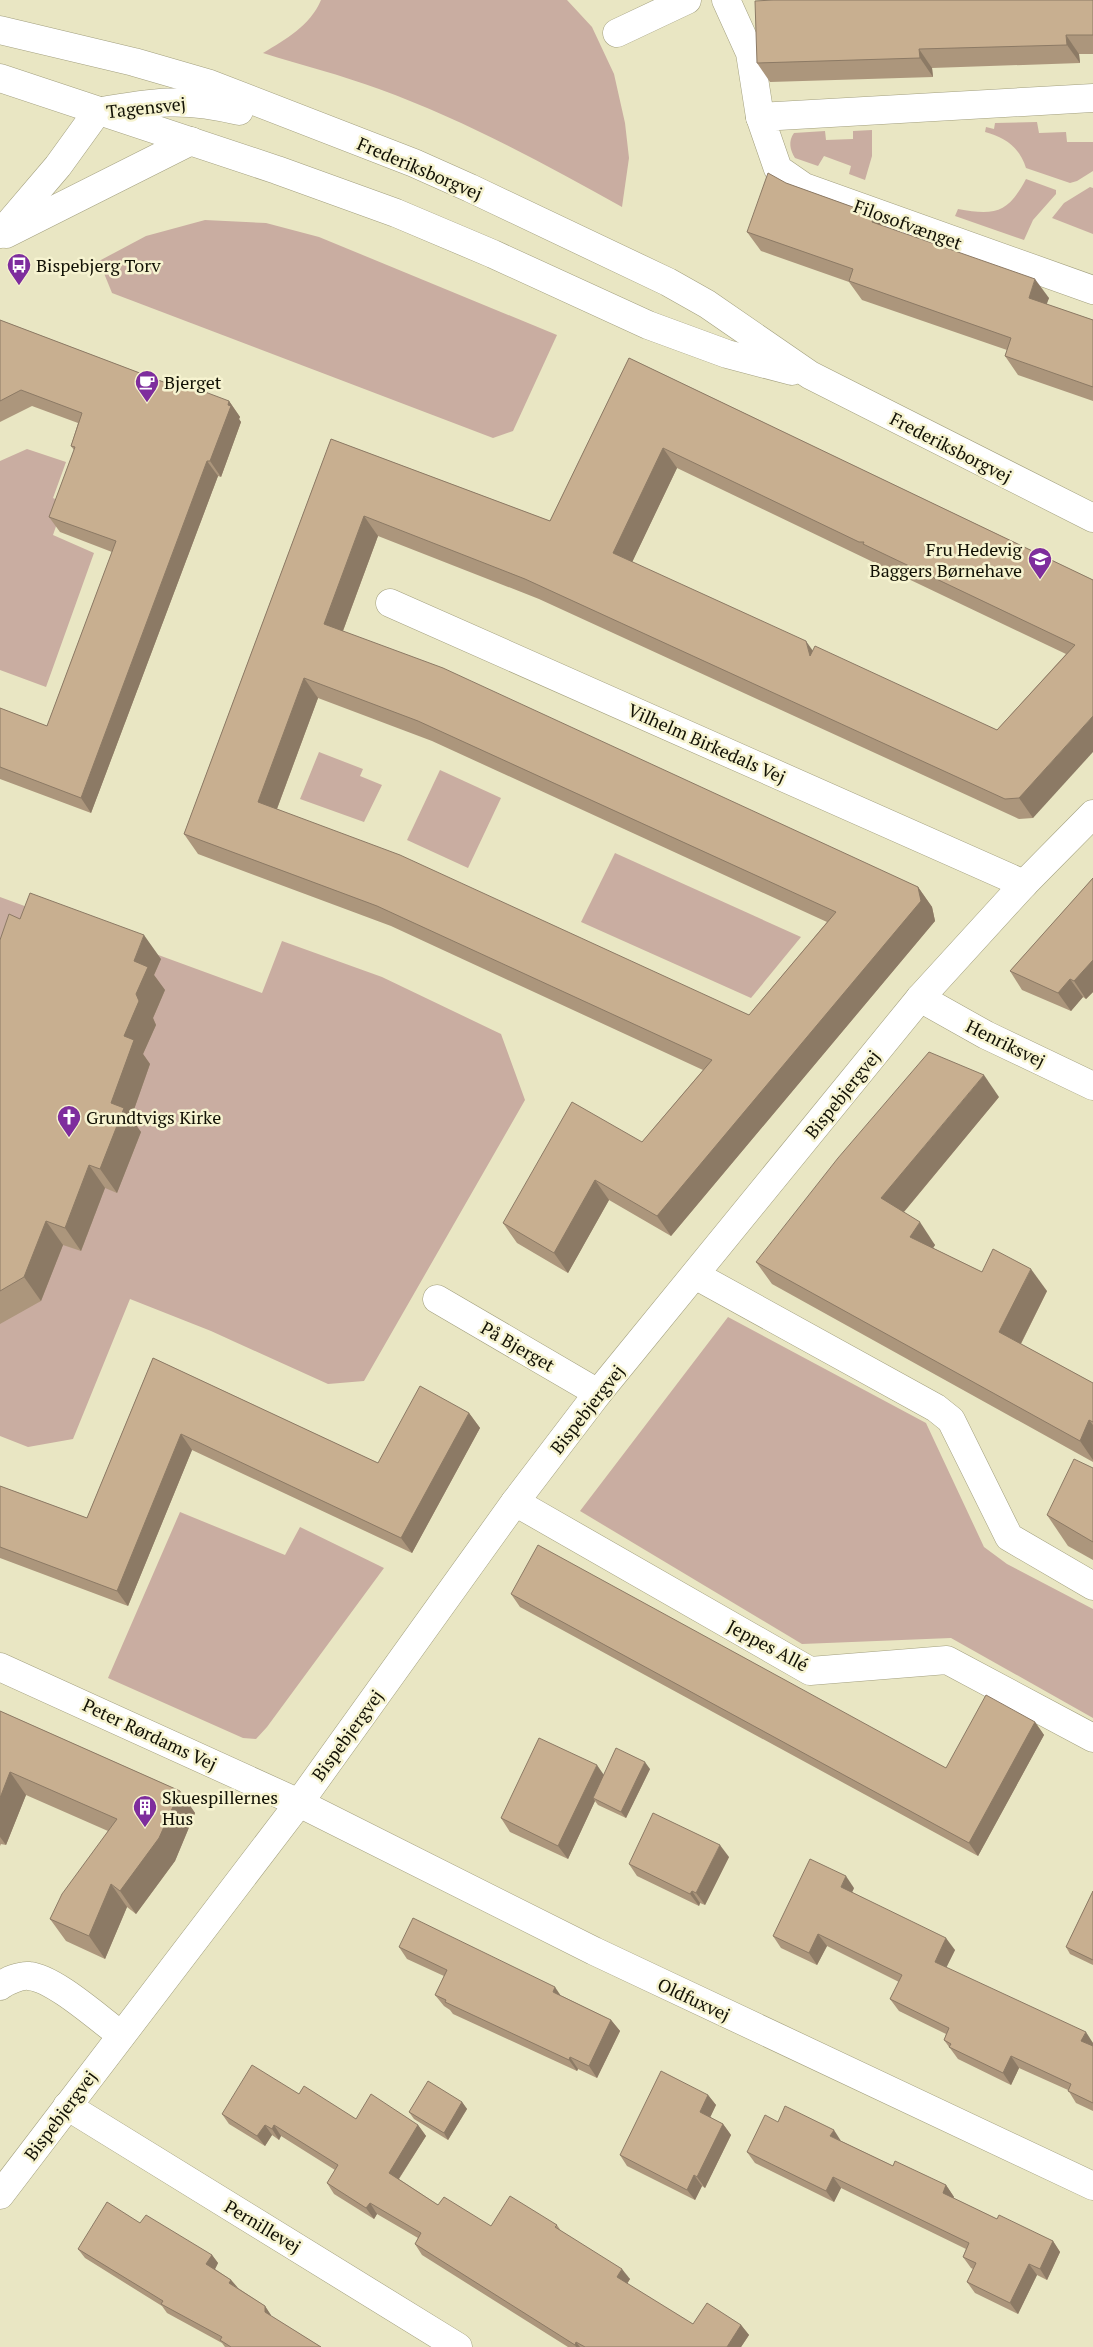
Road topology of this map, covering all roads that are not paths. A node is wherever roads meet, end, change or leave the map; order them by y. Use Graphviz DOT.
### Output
graph roads {
  1 [pos="687,0"];
  2 [pos="726,0"];
  3 [pos="0,30"];
  4 [pos="617,33"];
  5 [pos="0,78"];
  6 [pos="1093,98"];
  7 [pos="97,112"];
  8 [pos="760,117"];
  9 [pos="347,138"];
  10 [pos="191,142"];
  11 [pos="0,235"];
  12 [pos="1093,290"];
  13 [pos="810,375"];
  14 [pos="1093,518"];
  15 [pos="390,603"];
  16 [pos="1093,814"];
  17 [pos="1024,884"];
  18 [pos="920,998"];
  19 [pos="1093,1086"];
  20 [pos="695,1275"];
  21 [pos="438,1299"];
  22 [pos="598,1393"];
  23 [pos="515,1502"];
  24 [pos="1093,1586"];
  25 [pos="0,1666"];
  26 [pos="1093,1738"];
  27 [pos="299,1803"];
  28 [pos="0,1986"];
  29 [pos="120,2035"];
  30 [pos="67,2106"];
  31 [pos="1093,2186"];
  32 [pos="0,2195"];
  33 [pos="458,2347"];
  1 -- 4 [label="street"];
  2 -- 8 [label="street, Filosofvænget"];
  3 -- 9 [label="street, Frederiksborgvej"];
  5 -- 7 [label="street, Frederiksborgvej"];
  6 -- 8 [label="street"];
  7 -- 9 [label="street, Tagensvej"];
  7 -- 10 [label="street, Frederiksborgvej"];
  7 -- 11 [label="street, Tagensvej"];
  8 -- 12 [label="street, Filosofvænget"];
  9 -- 13 [label="street, Frederiksborgvej"];
  10 -- 11 [label="street, Tagensvej"];
  10 -- 13 [label="street, Frederiksborgvej"];
  13 -- 14 [label="street, Frederiksborgvej"];
  15 -- 17 [label="street, Vilhelm Birkedals Vej"];
  16 -- 17 [label="street, Bispebjergvej"];
  17 -- 18 [label="street, Bispebjergvej"];
  18 -- 19 [label="street, Henriksvej"];
  18 -- 20 [label="street, Bispebjergvej"];
  20 -- 22 [label="street, Bispebjergvej"];
  20 -- 24 [label="street"];
  21 -- 22 [label="street, På Bjerget"];
  22 -- 23 [label="street, Bispebjergvej"];
  23 -- 26 [label="street, Jeppes Allé"];
  23 -- 27 [label="street, Bispebjergvej"];
  25 -- 27 [label="street, Peter Rørdams Vej"];
  27 -- 29 [label="street, Bispebjergvej"];
  27 -- 31 [label="street, Oldfuxvej"];
  28 -- 29 [label="street"];
  29 -- 30 [label="street, Bispebjergvej"];
  30 -- 32 [label="street, Bispebjergvej"];
  30 -- 33 [label="street, Pernillevej"];
}
